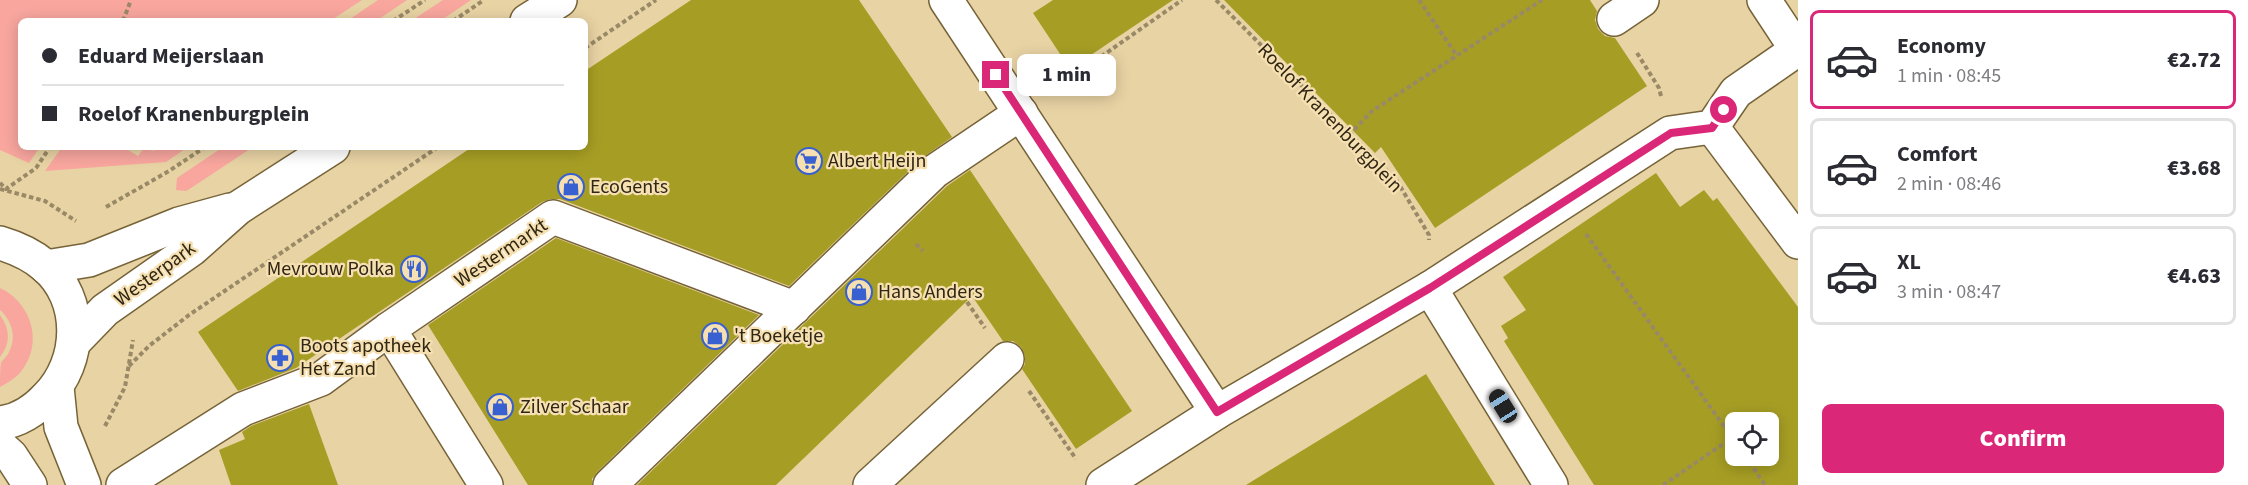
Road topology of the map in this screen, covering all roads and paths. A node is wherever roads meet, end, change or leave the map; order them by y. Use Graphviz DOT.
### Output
graph roads {
  1 [pos="131,0"];
  2 [pos="425,0"];
  3 [pos="484,0"];
  4 [pos="560,0"];
  5 [pos="656,0"];
  6 [pos="946,0"];
  7 [pos="1182,0"];
  8 [pos="1216,0"];
  9 [pos="1419,0"];
  10 [pos="1542,0"];
  11 [pos="1642,0"];
  12 [pos="1764,0"];
  13 [pos="124,18"];
  14 [pos="398,18"];
  15 [pos="457,18"];
  16 [pos="532,18"];
  17 [pos="1614,19"];
  18 [pos="588,46"];
  19 [pos="1798,50"];
  20 [pos="1456,56"];
  21 [pos="1021,113"];
  22 [pos="1712,128"];
  23 [pos="1671,133"];
  24 [pos="1349,135"];
  25 [pos="48,150"];
  26 [pos="200,150"];
  27 [pos="328,150"];
  28 [pos="434,150"];
  29 [pos="0,183"];
  30 [pos="1565,203"];
  31 [pos="238,208"];
  32 [pos="99,211"];
  33 [pos="1798,242"];
  34 [pos="0,243"];
  35 [pos="46,267"];
  36 [pos="1430,288"];
  37 [pos="794,308"];
  38 [pos="389,329"];
  39 [pos="74,342"];
  40 [pos="1007,359"];
  41 [pos="129,367"];
  42 [pos="57,387"];
  43 [pos="1217,412"];
  44 [pos="0,423"];
  45 [pos="1725,428"];
  46 [pos="1725,443"];
  47 [pos="0,446"];
  48 [pos="1752,466"];
  49 [pos="30,485"];
  50 [pos="84,485"];
  51 [pos="123,485"];
  52 [pos="486,485"];
  53 [pos="610,485"];
  54 [pos="870,485"];
  55 [pos="1103,485"];
  56 [pos="1551,485"];
  57 [pos="1663,485"];
  58 [pos="1766,485"];
  1 -- 13 [label="path"];
  2 -- 14 [label="path"];
  3 -- 15 [label="path"];
  4 -- 16 [label="street"];
  5 -- 18 [label="path"];
  6 -- 21 [label="street"];
  7 -- 21 [label="path"];
  8 -- 24 [label="path, Roelof Kranenburgplein"];
  9 -- 20 [label="path"];
  10 -- 20 [label="path"];
  11 -- 17 [label="street"];
  12 -- 19 [label="street"];
  17 -- 23 [label="path"];
  19 -- 22 [label="street"];
  20 -- 24 [label="path"];
  21 -- 37 [label="street"];
  21 -- 43 [label="street"];
  22 -- 23 [label="street"];
  22 -- 33 [label="street"];
  23 -- 30 [label="street"];
  24 -- 36 [label="path, Roelof Kranenburgplein"];
  25 -- 29 [label="path"];
  26 -- 32 [label="path"];
  27 -- 31 [label="street, Westerpark"];
  28 -- 41 [label="path"];
  30 -- 36 [label="street"];
  30 -- 45 [label="path"];
  31 -- 35 [label="street, Westerpark"];
  31 -- 39 [label="street, Westerpark"];
  34 -- 35 [label="street"];
  35 -- 39 [label="street"];
  36 -- 43 [label="street"];
  36 -- 56 [label="street"];
  37 -- 38 [label="street, Westermarkt"];
  37 -- 53 [label="street"];
  38 -- 51 [label="street"];
  38 -- 52 [label="street"];
  39 -- 42 [label="street"];
  40 -- 54 [label="street"];
  42 -- 44 [label="street"];
  42 -- 50 [label="street"];
  43 -- 55 [label="street"];
  46 -- 57 [label="path"];
  47 -- 49 [label="street"];
  48 -- 58 [label="path"];
}
